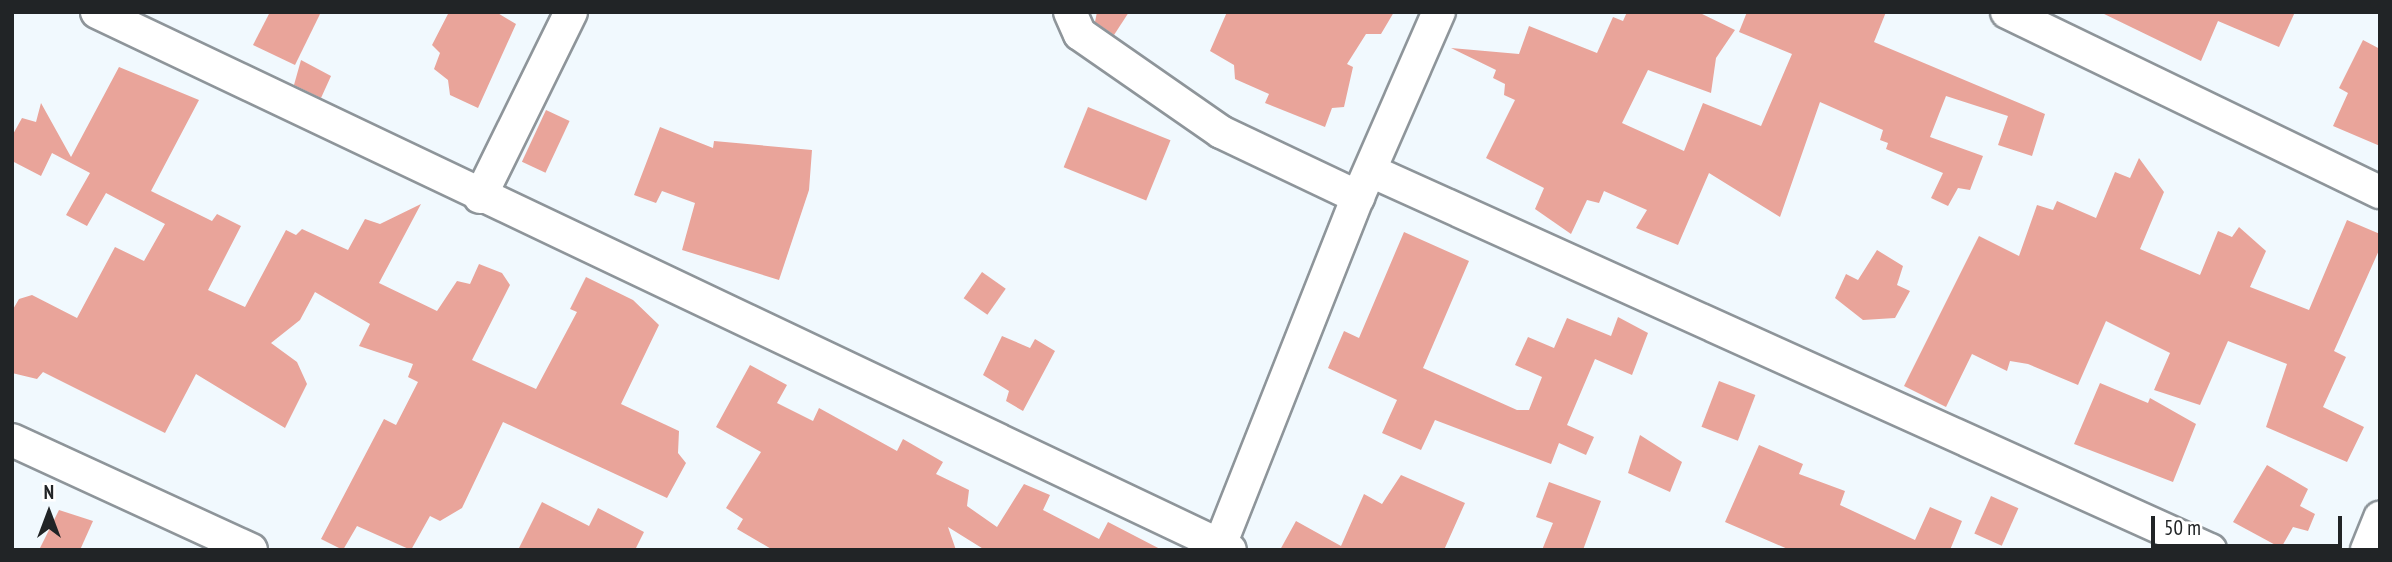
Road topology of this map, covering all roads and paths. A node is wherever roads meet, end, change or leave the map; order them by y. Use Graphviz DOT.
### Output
graph roads {
  1 [pos="97,12"];
  2 [pos="571,12"];
  3 [pos="1070,12"];
  4 [pos="1439,12"];
  5 [pos="2007,12"];
  6 [pos="1364,184"];
  7 [pos="2380,192"];
  8 [pos="480,197"];
  9 [pos="12,440"];
  10 [pos="2380,517"];
  11 [pos="1223,548"];
  12 [pos="251,550"];
  13 [pos="2210,550"];
  14 [pos="2367,550"];
  1 -- 8 [label="street"];
  2 -- 8 [label="street"];
  3 -- 6 [label="street"];
  4 -- 6 [label="street"];
  5 -- 7 [label="street"];
  6 -- 11 [label="street"];
  6 -- 13 [label="street"];
  8 -- 11 [label="street"];
  9 -- 12 [label="street"];
  10 -- 14 [label="street"];
}
